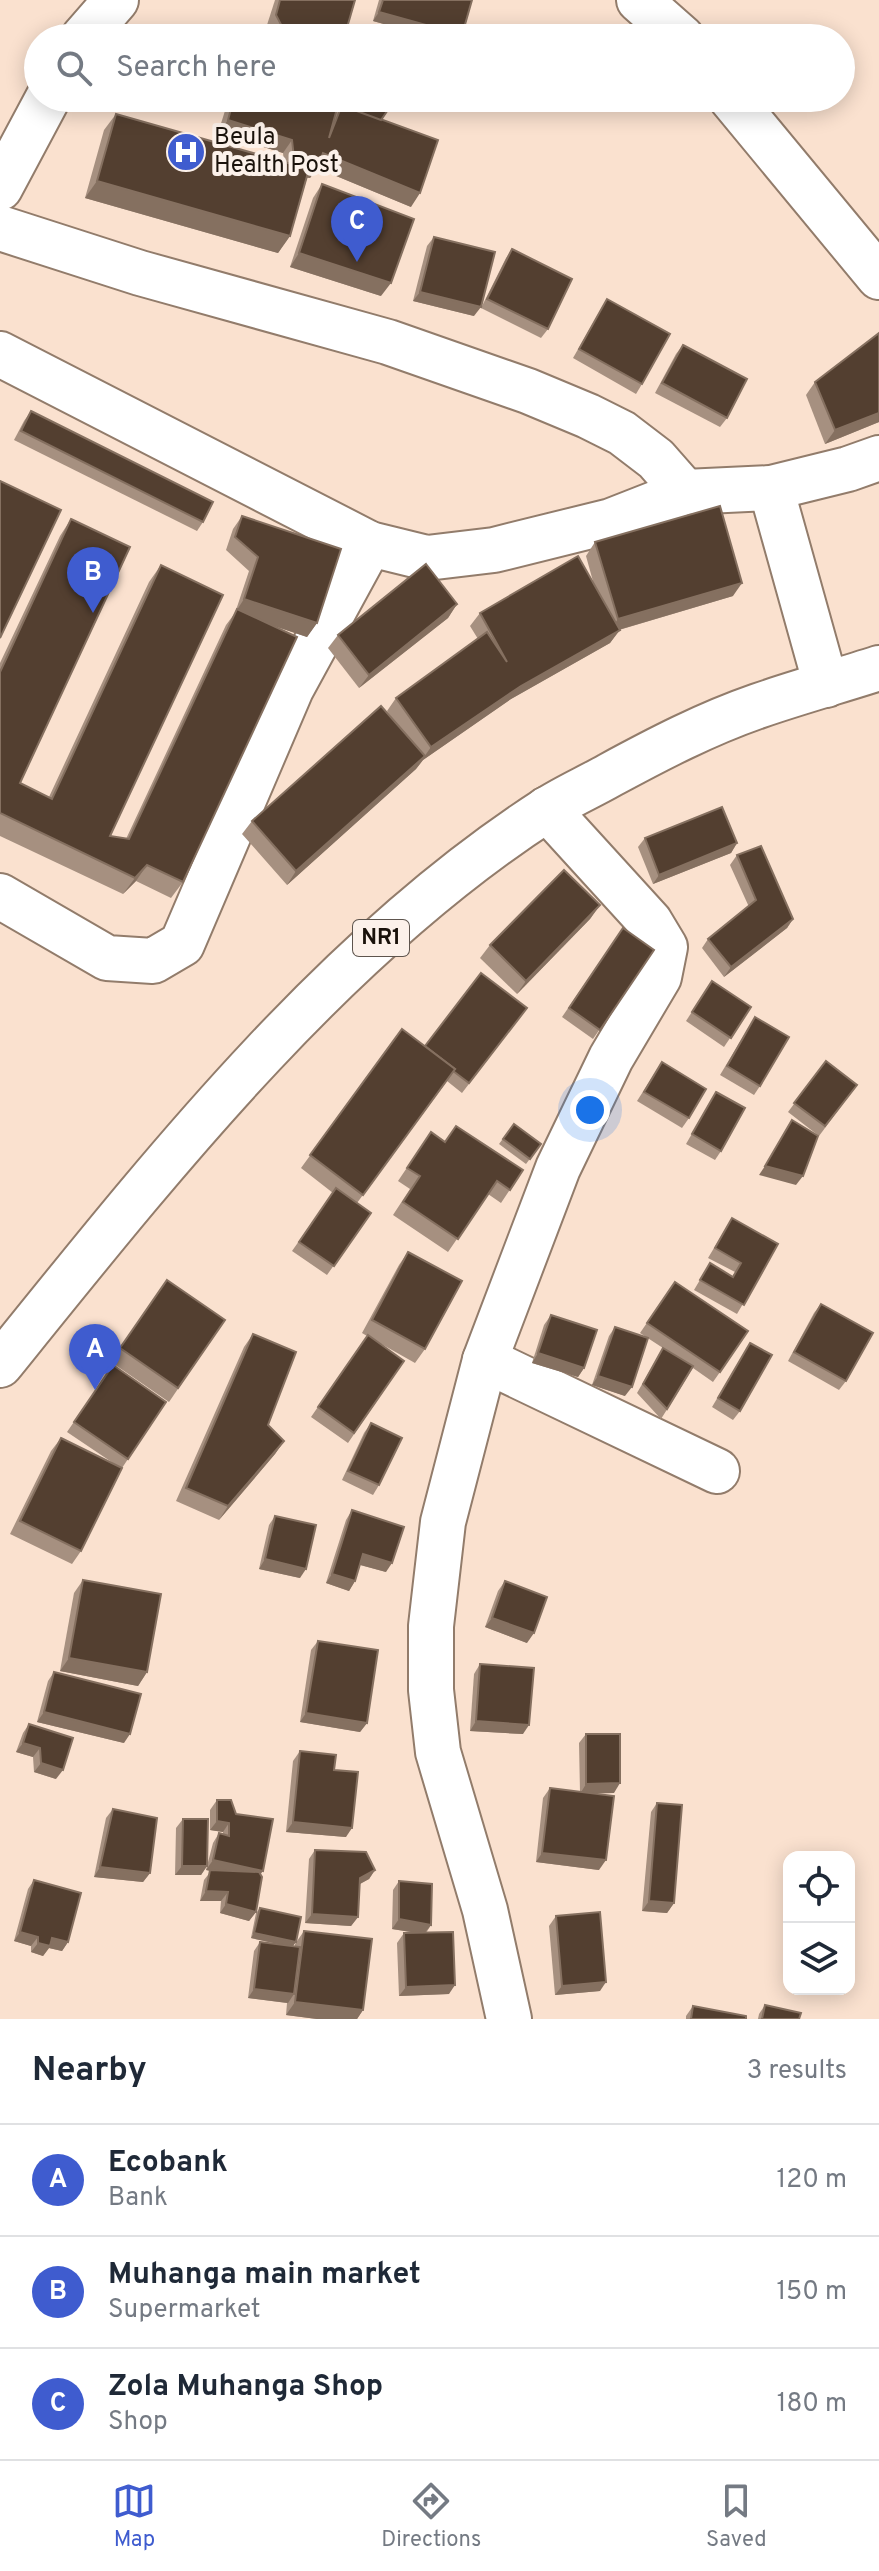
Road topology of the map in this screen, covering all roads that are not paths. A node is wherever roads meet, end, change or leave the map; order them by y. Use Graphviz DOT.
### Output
graph roads {
  1 [pos="116,0"];
  2 [pos="639,0"];
  3 [pos="95,24"];
  4 [pos="666,24"];
  5 [pos="41,112"];
  6 [pos="743,112"];
  7 [pos="0,188"];
  8 [pos="0,228"];
  9 [pos="879,277"];
  10 [pos="0,354"];
  11 [pos="879,458"];
  12 [pos="771,488"];
  13 [pos="685,492"];
  14 [pos="370,544"];
  15 [pos="879,668"];
  16 [pos="826,685"];
  17 [pos="547,809"];
  18 [pos="0,896"];
  19 [pos="485,1360"];
  20 [pos="0,1365"];
  21 [pos="717,1471"];
  22 [pos="509,2019"];
  1 -- 3 [label="main road"];
  2 -- 4 [label="main road"];
  5 -- 7 [label="main road"];
  6 -- 9 [label="main road"];
  8 -- 13 [label="main road"];
  10 -- 14 [label="main road"];
  11 -- 12 [label="main road"];
  12 -- 13 [label="main road"];
  12 -- 16 [label="main road"];
  13 -- 14 [label="main road"];
  14 -- 18 [label="main road"];
  15 -- 16 [label="main road, NR1"];
  16 -- 17 [label="main road, NR1"];
  17 -- 19 [label="main road"];
  17 -- 20 [label="main road, NR1"];
  19 -- 21 [label="main road"];
  19 -- 22 [label="main road"];
}
